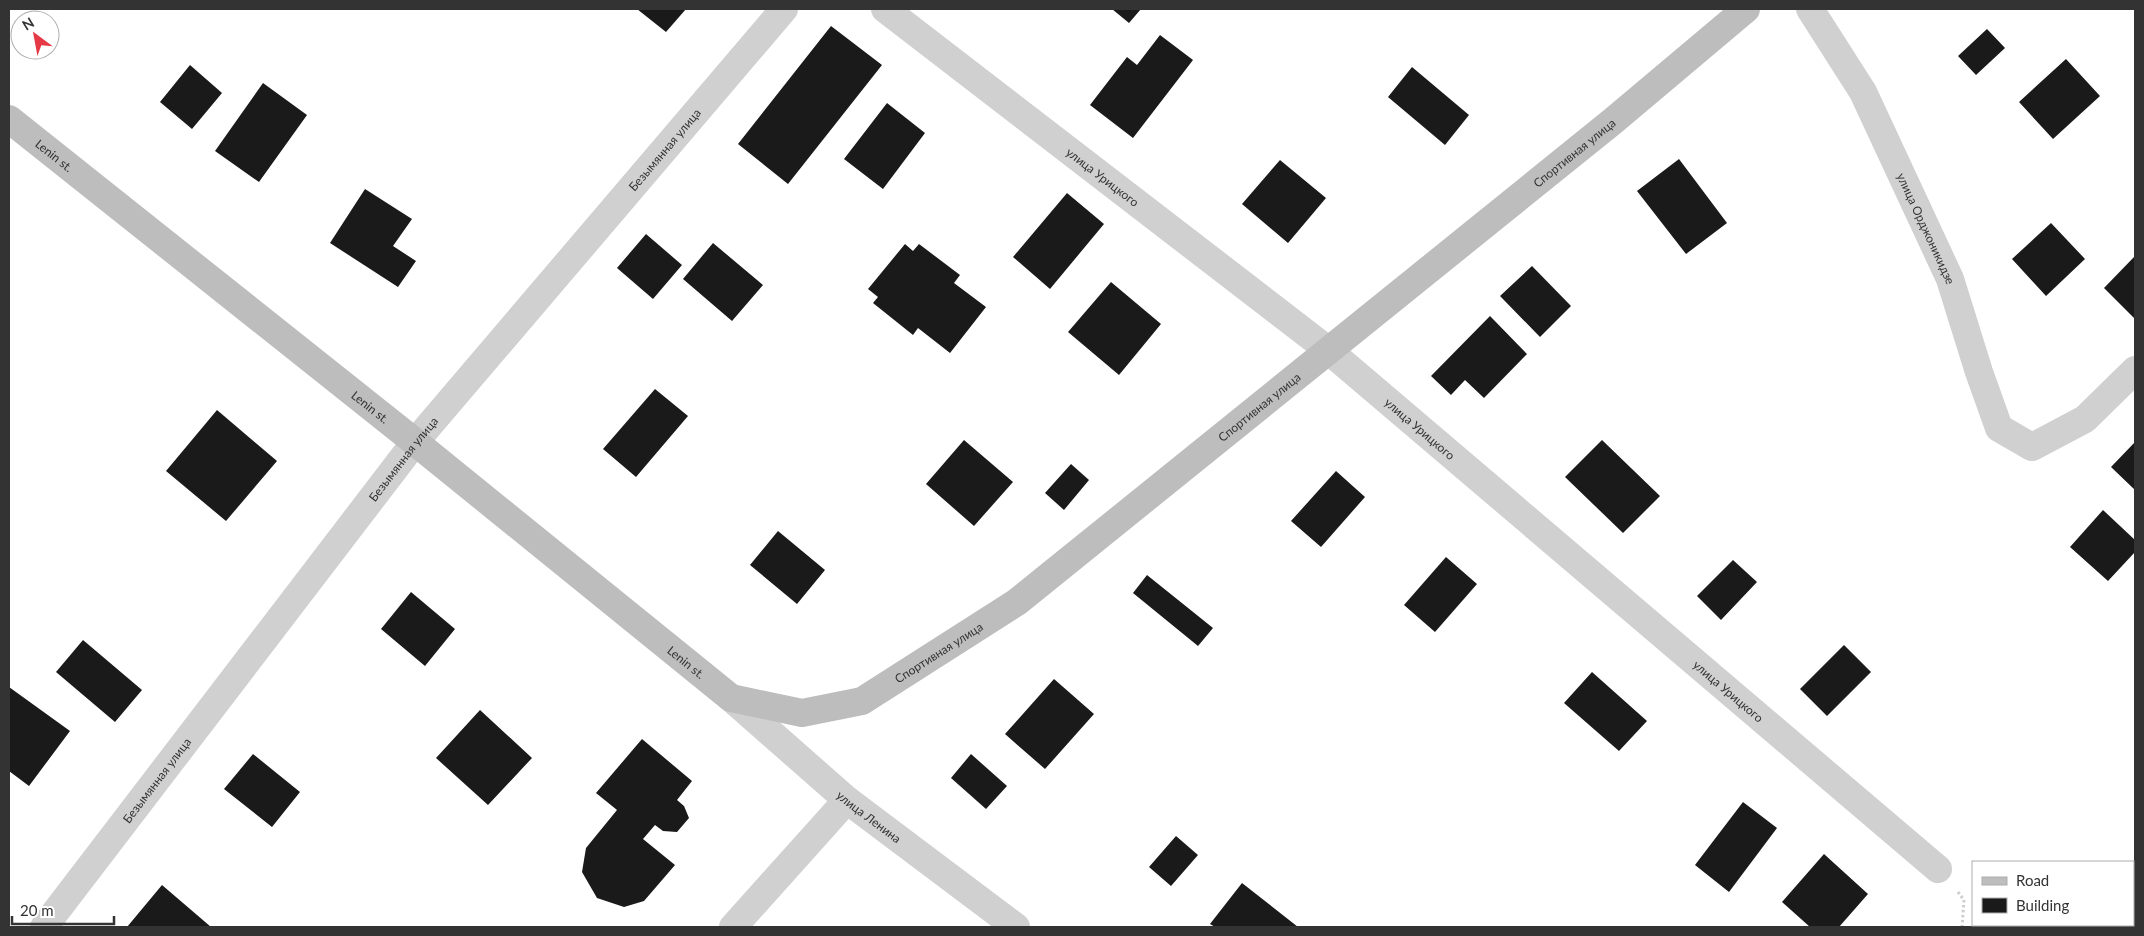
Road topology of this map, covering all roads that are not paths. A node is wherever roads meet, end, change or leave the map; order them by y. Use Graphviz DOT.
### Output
graph roads {
  1 [pos="784,9"];
  2 [pos="885,9"];
  3 [pos="1746,9"];
  4 [pos="1810,9"];
  5 [pos="9,119"];
  6 [pos="1328,350"];
  7 [pos="2135,370"];
  8 [pos="415,442"];
  9 [pos="731,698"];
  10 [pos="847,800"];
  11 [pos="1938,869"];
  12 [pos="44,927"];
  13 [pos="733,927"];
  14 [pos="1016,927"];
  1 -- 8 [label="street, Безымянная улица"];
  2 -- 6 [label="street, улица Урицкого"];
  3 -- 6 [label="street, Спортивная улица"];
  4 -- 7 [label="street, улица Орджоникидзе"];
  5 -- 8 [label="street, Lenin st."];
  6 -- 9 [label="street, Спортивная улица"];
  6 -- 11 [label="street, улица Урицкого"];
  8 -- 9 [label="street, Lenin st."];
  8 -- 12 [label="street, Безымянная улица"];
  9 -- 10 [label="street, улица Ленина"];
  10 -- 13 [label="street"];
  10 -- 14 [label="street, улица Ленина"];
}
